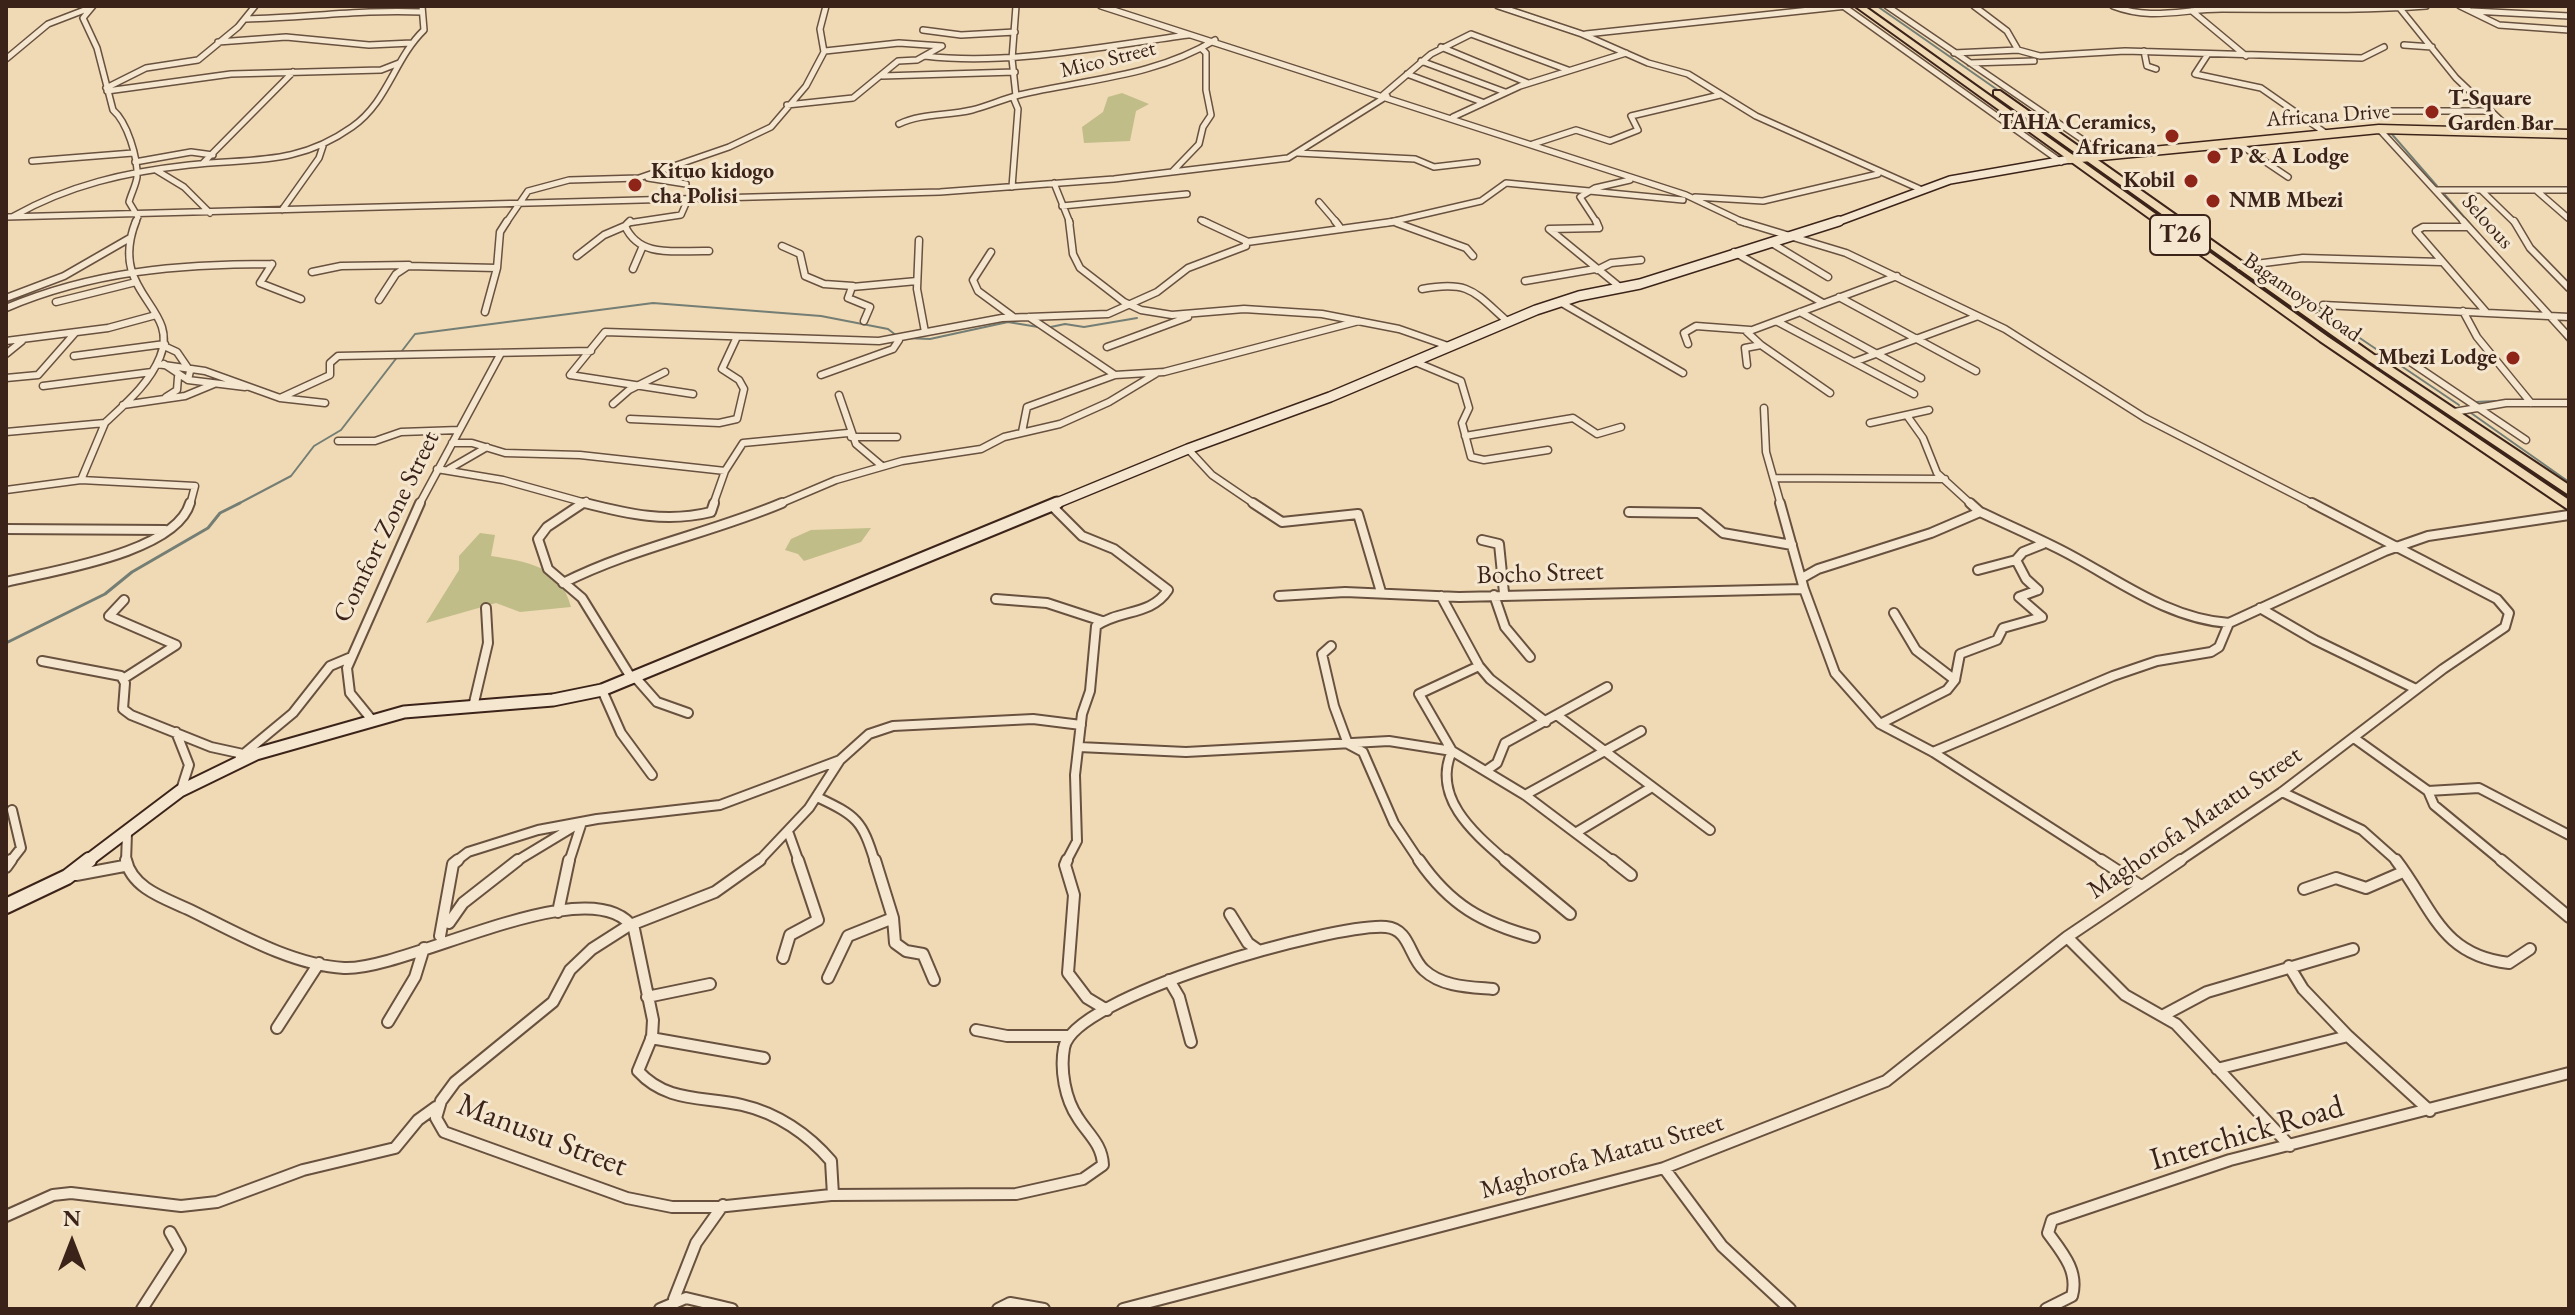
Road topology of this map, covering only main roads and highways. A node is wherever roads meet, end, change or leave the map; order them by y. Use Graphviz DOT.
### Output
graph roads {
  1 [pos="1859,6"];
  2 [pos="1872,6"];
  3 [pos="2569,134"];
  4 [pos="2090,157"];
  5 [pos="2066,160"];
  6 [pos="2569,491"];
  7 [pos="2569,506"];
  1 -- 5 [label="highway, Bagamoyo Road / T26"];
  2 -- 4 [label="highway, Bagamoyo Road / T26"];
  3 -- 4 [label="main road, Africana Drive"];
  4 -- 5 [label="main road, Africana Drive"];
  4 -- 6 [label="highway, Bagamoyo Road / T26"];
  5 -- 7 [label="highway, Bagamoyo Road / T26"];
}
